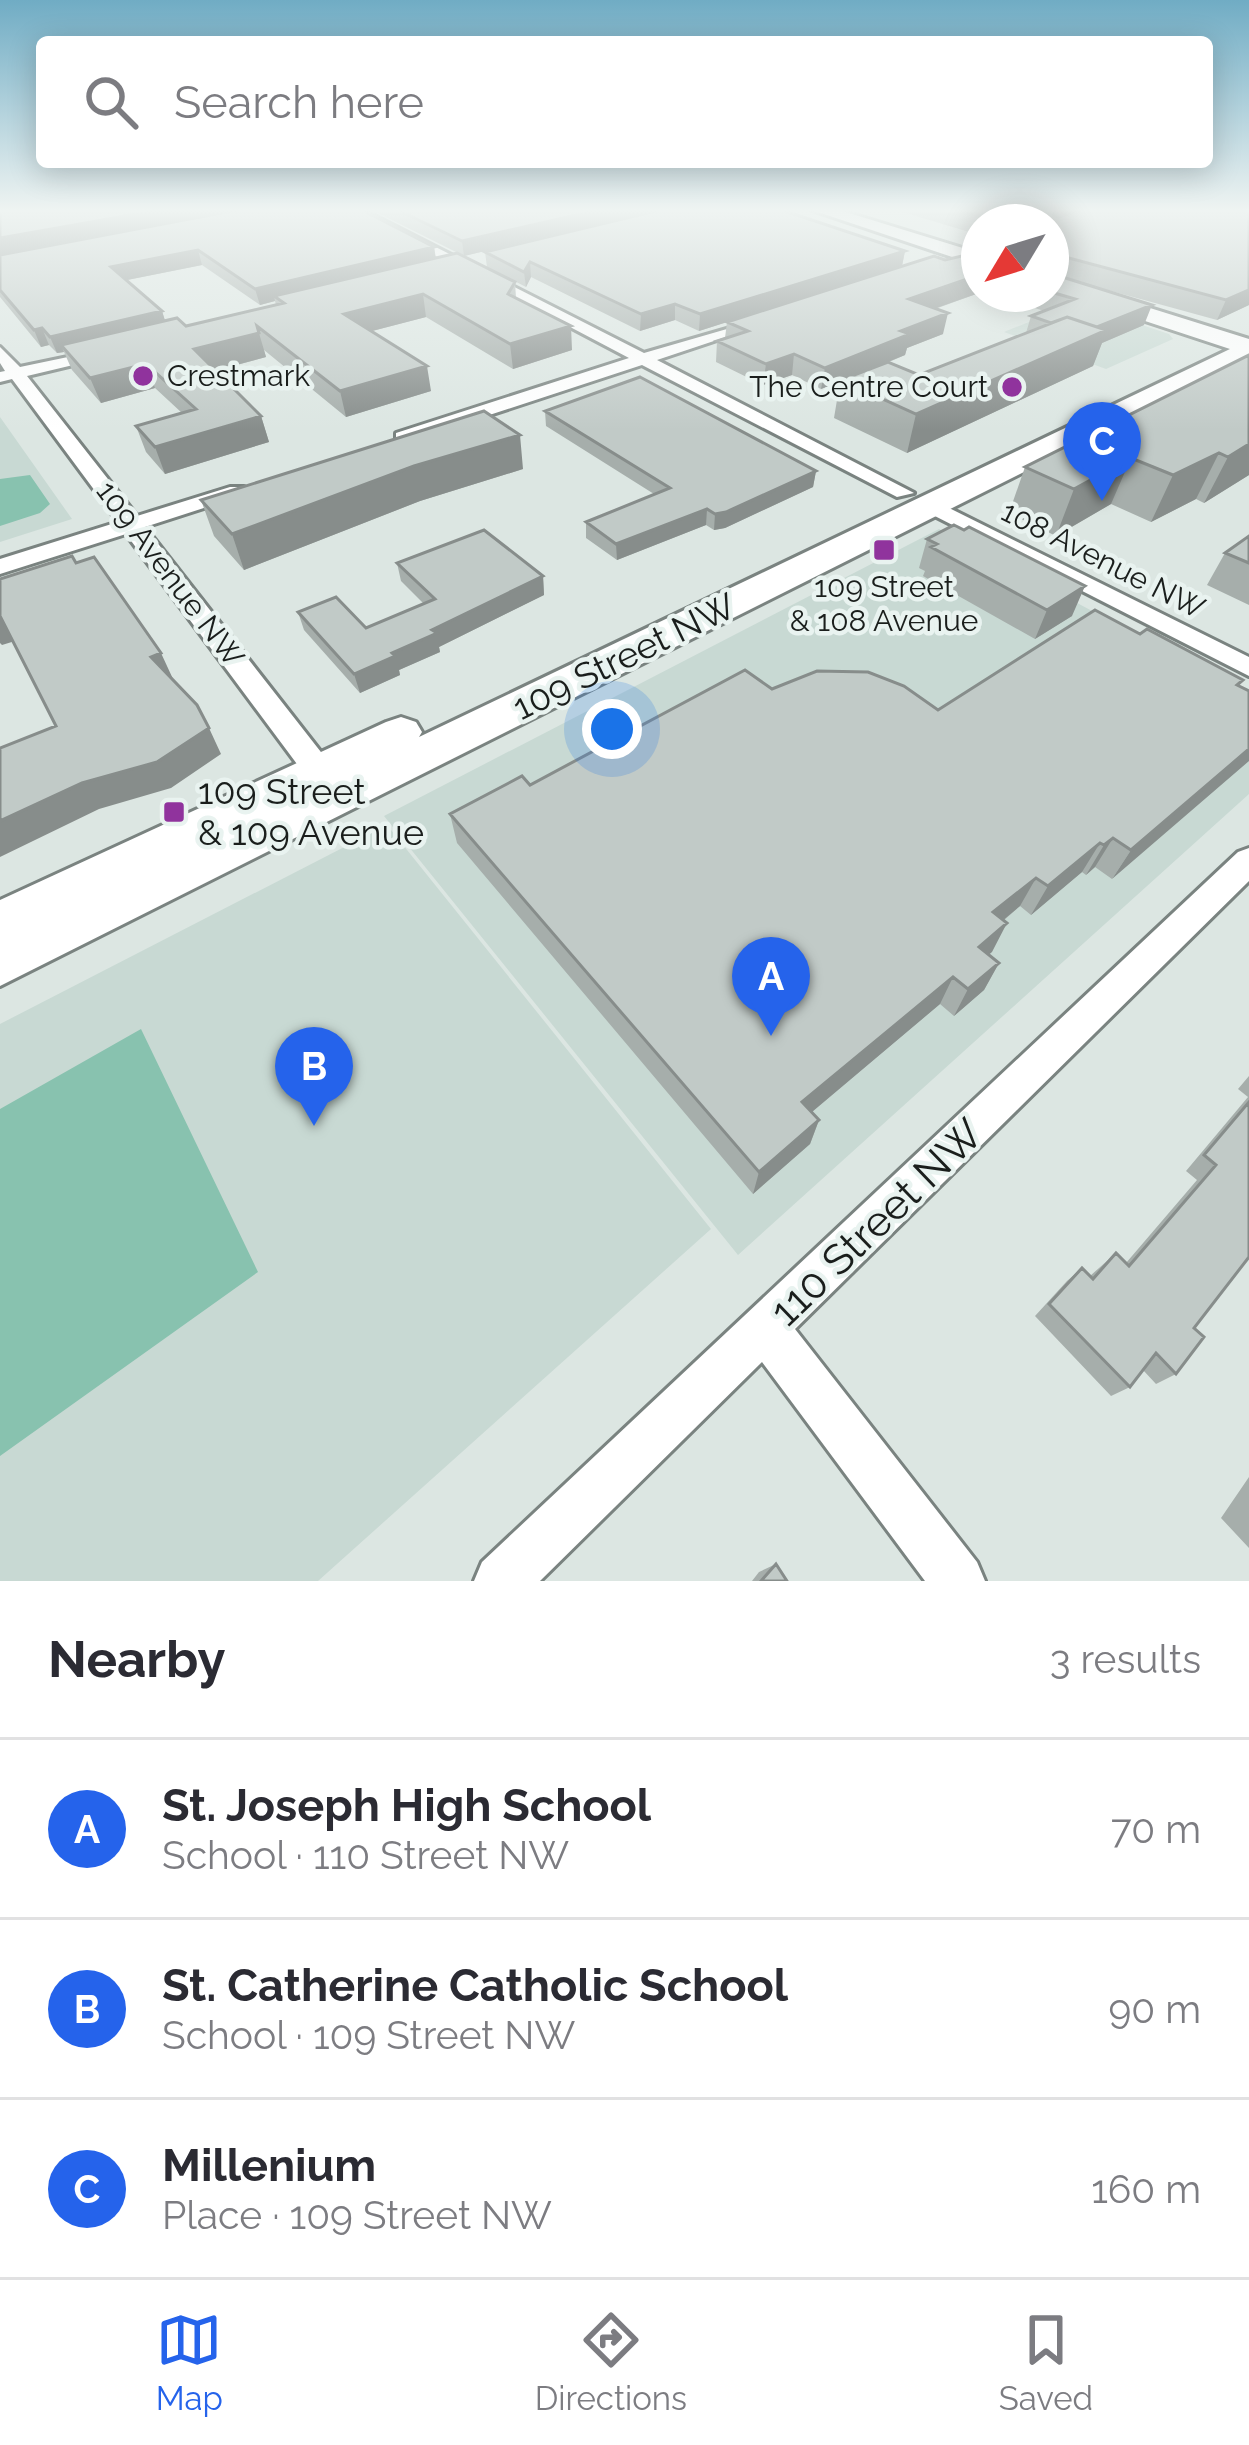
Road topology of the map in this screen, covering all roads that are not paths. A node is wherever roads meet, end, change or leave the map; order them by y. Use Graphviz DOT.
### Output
graph roads {
  1 [pos="498,283"];
  2 [pos="1069,288"];
  3 [pos="781,314"];
  4 [pos="1243,341"];
  5 [pos="116,349"];
  6 [pos="0,352"];
  7 [pos="644,358"];
  8 [pos="8,375"];
  9 [pos="373,447"];
  10 [pos="260,483"];
  11 [pos="917,499"];
  12 [pos="133,525"];
  13 [pos="0,567"];
  14 [pos="1249,668"];
  15 [pos="329,784"];
  16 [pos="1249,861"];
  17 [pos="0,923"];
  18 [pos="0,964"];
  19 [pos="766,1329"];
  20 [pos="501,1581"];
  21 [pos="958,1581"];
  1 -- 7 [label="street, 108 Avenue NW"];
  2 -- 4 [label="main road"];
  3 -- 7 [label="street"];
  4 -- 11 [label="main road, 109 Street NW"];
  5 -- 8 [label="street"];
  6 -- 8 [label="street, 109 Avenue NW"];
  7 -- 9 [label="street"];
  7 -- 11 [label="street, 108 Avenue NW"];
  8 -- 12 [label="street, 109 Avenue NW"];
  10 -- 12 [label="street"];
  11 -- 14 [label="street, 108 Avenue NW"];
  11 -- 15 [label="main road, 109 Street NW"];
  12 -- 13 [label="street"];
  12 -- 15 [label="street, 109 Avenue NW"];
  15 -- 17 [label="main road, 109 Street NW"];
  15 -- 18 [label="main road, 109 Street NW"];
  16 -- 19 [label="street, 110 Street NW"];
  19 -- 20 [label="street, 110 Street NW"];
  19 -- 21 [label="street"];
}
